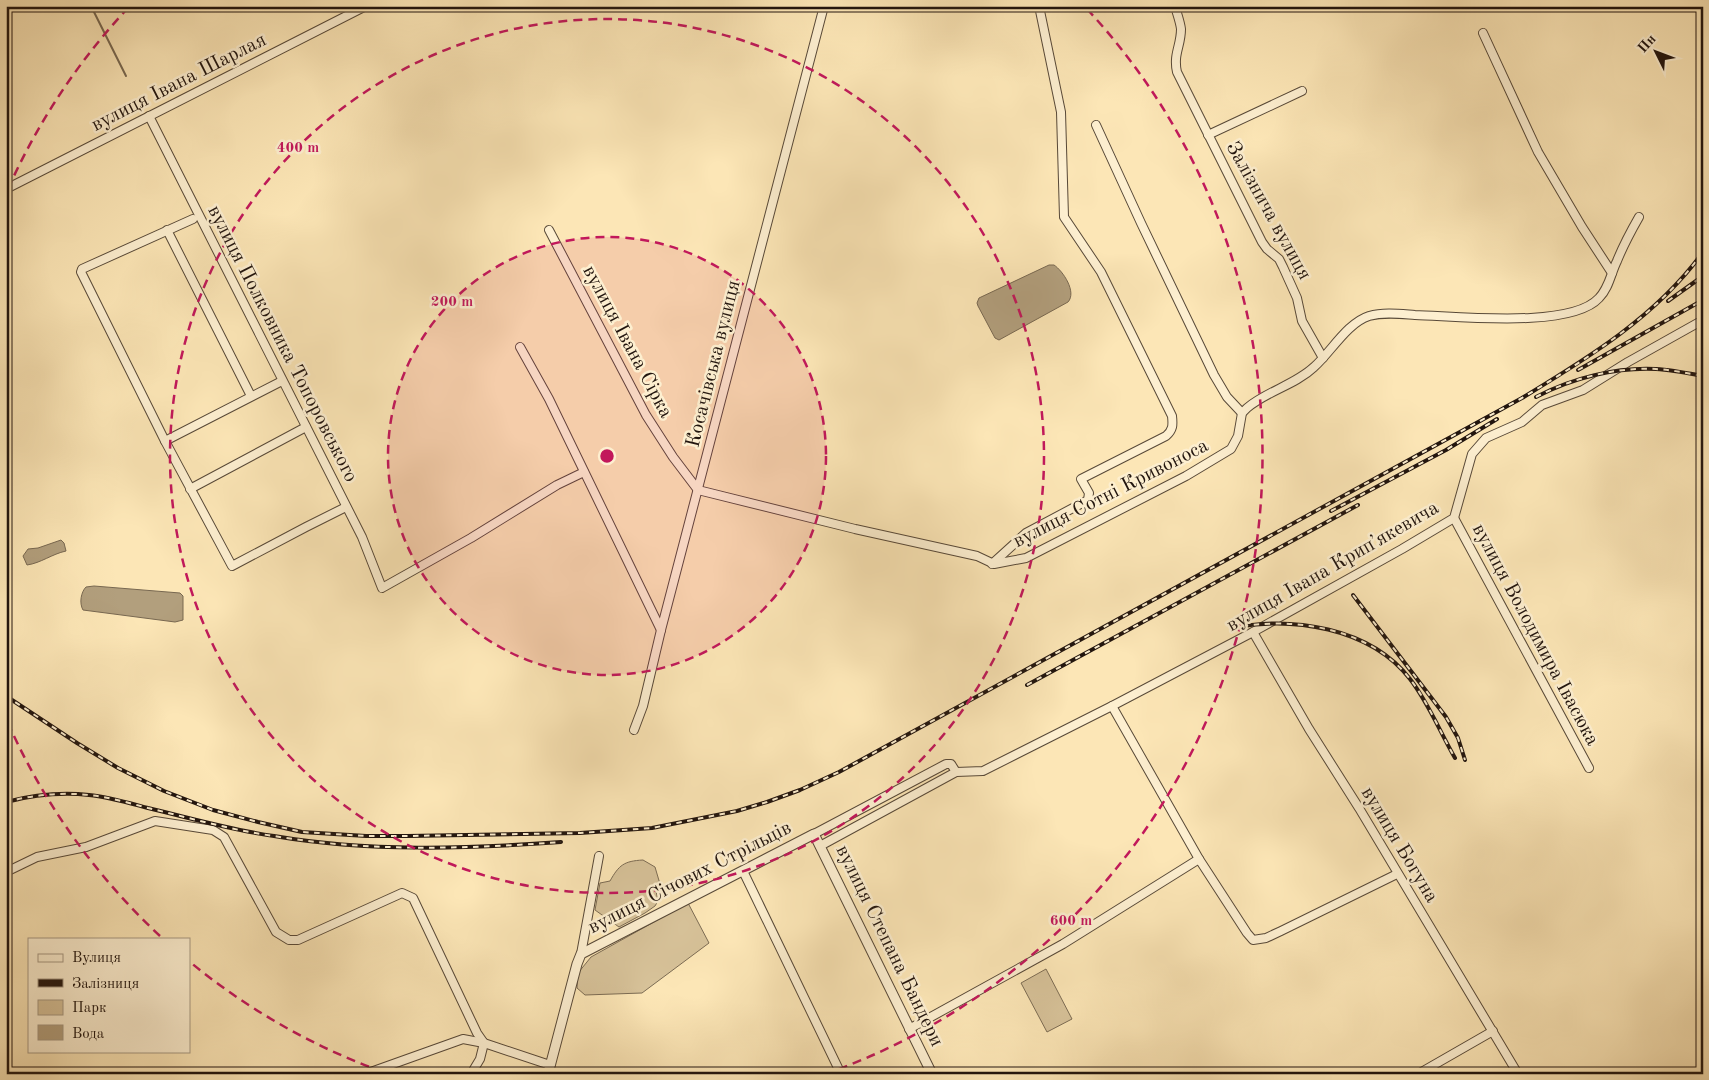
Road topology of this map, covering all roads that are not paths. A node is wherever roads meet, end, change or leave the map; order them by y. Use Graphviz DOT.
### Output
graph roads {
  1 [pos="366,6"];
  2 [pos="824,6"];
  3 [pos="1039,6"];
  4 [pos="1174,6"];
  5 [pos="1483,33"];
  6 [pos="1302,91"];
  7 [pos="149,116"];
  8 [pos="1096,125"];
  9 [pos="1208,135"];
  10 [pos="6,189"];
  11 [pos="1639,217"];
  12 [pos="193,219"];
  13 [pos="167,230"];
  14 [pos="549,230"];
  15 [pos="1612,273"];
  16 [pos="1703,320"];
  17 [pos="520,347"];
  18 [pos="1323,358"];
  19 [pos="282,381"];
  20 [pos="252,396"];
  21 [pos="1242,414"];
  22 [pos="306,426"];
  23 [pos="165,441"];
  24 [pos="584,472"];
  25 [pos="190,489"];
  26 [pos="698,490"];
  27 [pos="346,507"];
  28 [pos="1454,518"];
  29 [pos="992,564"];
  30 [pos="661,630"];
  31 [pos="1253,632"];
  32 [pos="1112,706"];
  33 [pos="634,730"];
  34 [pos="1588,768"];
  35 [pos="956,772"];
  36 [pos="814,834"];
  37 [pos="820,846"];
  38 [pos="599,856"];
  39 [pos="1199,859"];
  40 [pos="744,871"];
  41 [pos="6,872"];
  42 [pos="1397,874"];
  43 [pos="581,954"];
  44 [pos="909,1029"];
  45 [pos="1493,1031"];
  46 [pos="484,1043"];
  47 [pos="549,1069"];
  48 [pos="365,1074"];
  49 [pos="471,1074"];
  50 [pos="840,1074"];
  51 [pos="932,1074"];
  52 [pos="1418,1074"];
  53 [pos="1518,1074"];
  1 -- 7 [label="street, вулиця Івана Шарлая"];
  2 -- 26 [label="street, Косачівська вулиця"];
  3 -- 29 [label="street"];
  4 -- 9 [label="street, Залізнича вулиця"];
  5 -- 15 [label="street"];
  6 -- 9 [label="street, Залізнича вулиця"];
  7 -- 10 [label="street, вулиця Івана Шарлая"];
  7 -- 19 [label="street, вулиця Полковника Топоровського"];
  8 -- 21 [label="street"];
  9 -- 18 [label="street, Залізнича вулиця"];
  11 -- 15 [label="street"];
  12 -- 13 [label="street"];
  13 -- 20 [label="street"];
  13 -- 23 [label="street"];
  14 -- 26 [label="street, вулиця Івана Сірка"];
  15 -- 18 [label="street"];
  16 -- 28 [label="street, вулиця Івана Крипʼякевича"];
  17 -- 24 [label="street"];
  18 -- 21 [label="street"];
  19 -- 20 [label="street"];
  19 -- 22 [label="street, вулиця Полковника Топоровського"];
  20 -- 23 [label="street"];
  21 -- 29 [label="street, вулиця Сотні Кривоноса"];
  22 -- 25 [label="street"];
  22 -- 27 [label="street, вулиця Полковника Топоровського"];
  23 -- 25 [label="street"];
  24 -- 27 [label="street, вулиця Полковника Топоровського"];
  24 -- 30 [label="street"];
  25 -- 27 [label="street"];
  26 -- 29 [label="street, вулиця Сотні Кривоноса"];
  26 -- 30 [label="street, Косачівська вулиця"];
  28 -- 31 [label="street, вулиця Івана Крипʼякевича"];
  28 -- 34 [label="street, вулиця Володимира Івасюка"];
  30 -- 33 [label="street, Косачівська вулиця"];
  31 -- 32 [label="street, вулиця Івана Крипʼякевича"];
  31 -- 42 [label="street, вулиця Богуна"];
  32 -- 35 [label="street, вулиця Івана Крипʼякевича"];
  32 -- 39 [label="street"];
  35 -- 36 [label="street"];
  35 -- 37 [label="street"];
  36 -- 37 [label="street, вулиця Степана Бандери"];
  36 -- 40 [label="street, вулиця Січових Стрільців"];
  37 -- 44 [label="street, вулиця Степана Бандери"];
  38 -- 43 [label="street, вулиця Січових Стрільців"];
  39 -- 42 [label="street"];
  39 -- 44 [label="street"];
  40 -- 43 [label="street, вулиця Січових Стрільців"];
  40 -- 50 [label="street"];
  41 -- 46 [label="street"];
  42 -- 45 [label="street, вулиця Богуна"];
  43 -- 47 [label="street, вулиця Січових Стрільців"];
  44 -- 51 [label="street, вулиця Степана Бандери"];
  45 -- 52 [label="street"];
  45 -- 53 [label="street, вулиця Богуна"];
  46 -- 47 [label="street"];
  46 -- 48 [label="street"];
  46 -- 49 [label="street"];
}
